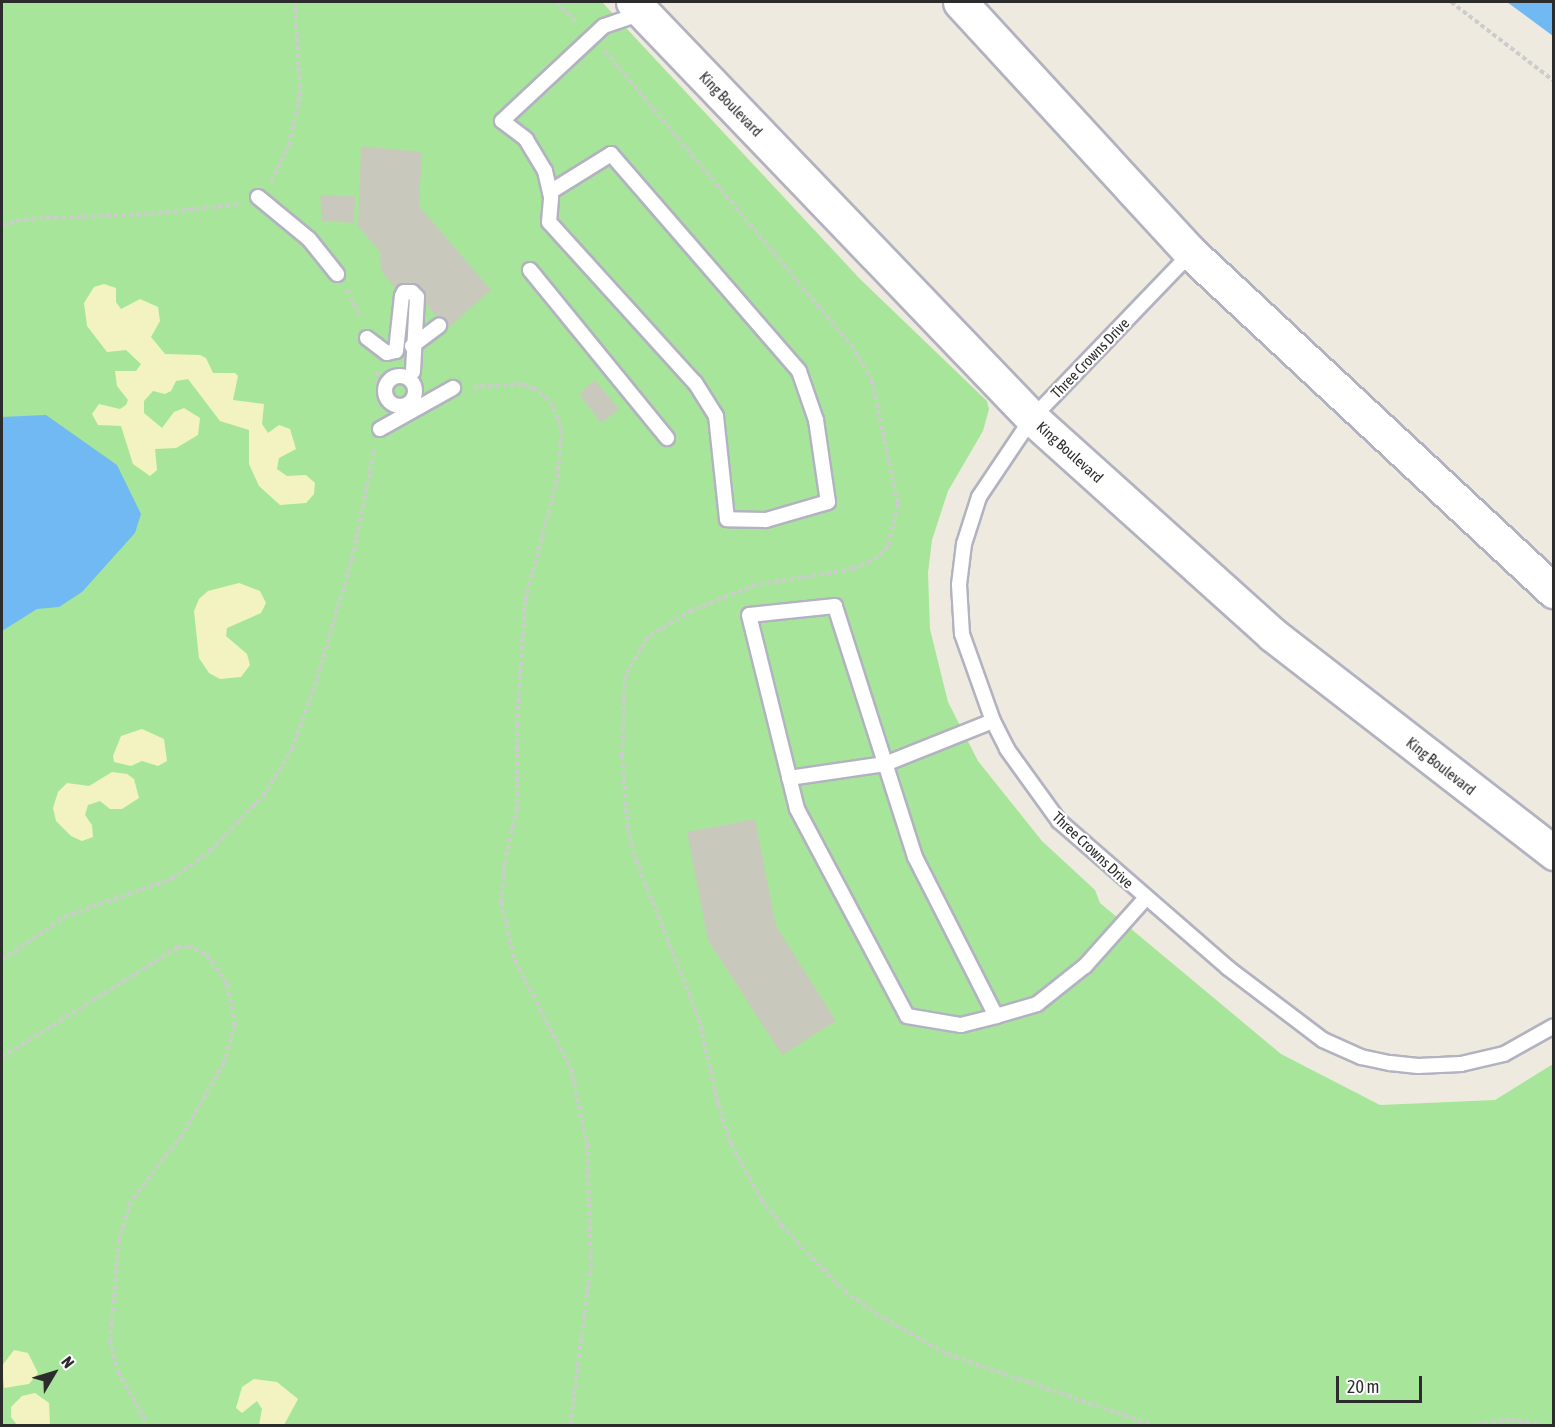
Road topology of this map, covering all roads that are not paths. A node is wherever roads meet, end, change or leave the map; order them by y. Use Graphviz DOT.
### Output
graph roads {
  1 [pos="960,2"];
  2 [pos="643,5"];
  3 [pos="550,192"];
  4 [pos="258,196"];
  5 [pos="1191,253"];
  6 [pos="530,270"];
  7 [pos="338,274"];
  8 [pos="439,326"];
  9 [pos="367,338"];
  10 [pos="412,346"];
  11 [pos="413,372"];
  12 [pos="453,387"];
  13 [pos="1032,418"];
  14 [pos="380,429"];
  15 [pos="667,438"];
  16 [pos="1554,591"];
  17 [pos="993,721"];
  18 [pos="885,764"];
  19 [pos="789,778"];
  20 [pos="1554,853"];
  21 [pos="1145,899"];
  22 [pos="996,1016"];
  23 [pos="1554,1026"];
  1 -- 5 [label="street"];
  2 -- 3 [label="lane"];
  2 -- 13 [label="street, King Boulevard"];
  3 -- 3 [label="lane"];
  4 -- 7 [label="lane"];
  5 -- 13 [label="lane, Three Crowns Drive"];
  5 -- 16 [label="street"];
  6 -- 15 [label="lane"];
  8 -- 10 [label="lane"];
  9 -- 10 [label="lane"];
  10 -- 11 [label="lane"];
  12 -- 14 [label="lane"];
  13 -- 17 [label="lane, Three Crowns Drive"];
  13 -- 20 [label="street, King Boulevard"];
  17 -- 18 [label="lane"];
  17 -- 21 [label="lane, Three Crowns Drive"];
  18 -- 19 [label="lane"];
  18 -- 19 [label="lane"];
  18 -- 22 [label="lane"];
  19 -- 22 [label="lane"];
  21 -- 22 [label="lane"];
  21 -- 23 [label="lane, Three Crowns Drive"];
}
